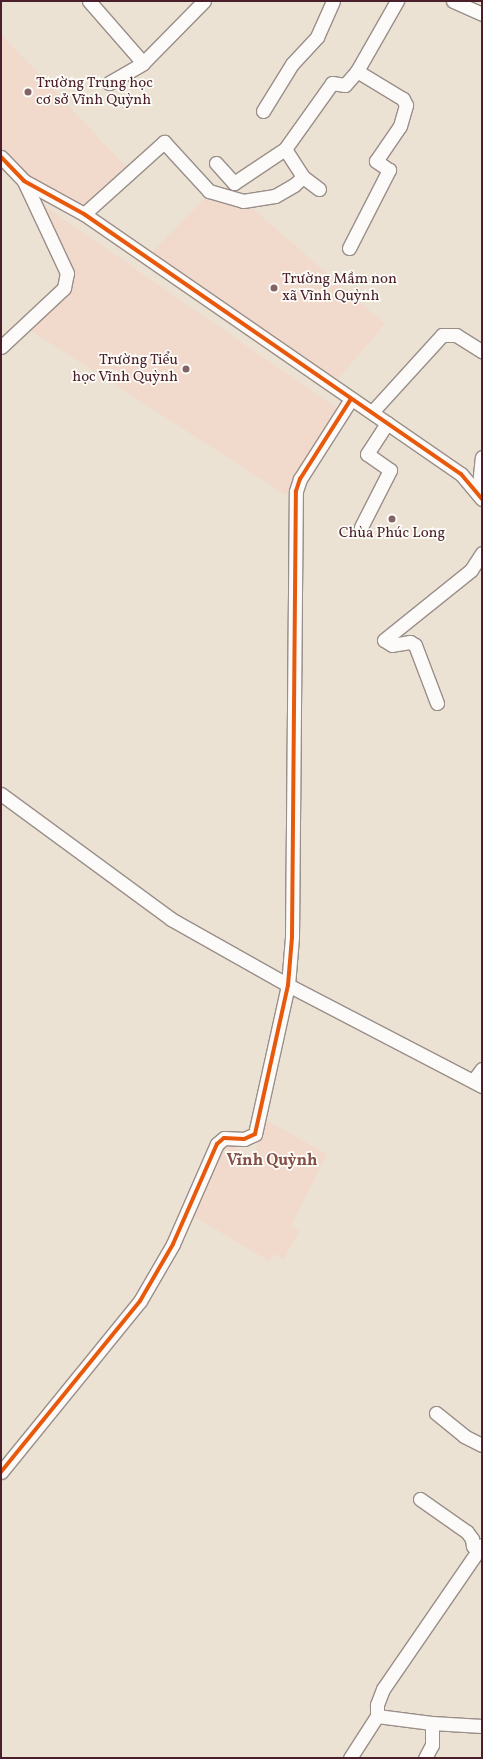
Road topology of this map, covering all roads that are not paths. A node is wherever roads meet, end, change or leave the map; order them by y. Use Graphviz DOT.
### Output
graph roads {
  1 [pos="89,1"];
  2 [pos="204,1"];
  3 [pos="333,1"];
  4 [pos="397,1"];
  5 [pos="453,1"];
  6 [pos="482,14"];
  7 [pos="143,63"];
  8 [pos="357,72"];
  9 [pos="109,84"];
  10 [pos="263,111"];
  11 [pos="285,149"];
  12 [pos="1,157"];
  13 [pos="216,163"];
  14 [pos="303,177"];
  15 [pos="24,181"];
  16 [pos="319,189"];
  17 [pos="84,214"];
  18 [pos="348,248"];
  19 [pos="1,347"];
  20 [pos="482,351"];
  21 [pos="351,399"];
  22 [pos="372,412"];
  23 [pos="387,423"];
  24 [pos="482,457"];
  25 [pos="480,497"];
  26 [pos="361,526"];
  27 [pos="482,553"];
  28 [pos="437,702"];
  29 [pos="1,794"];
  30 [pos="288,985"];
  31 [pos="482,1069"];
  32 [pos="477,1084"];
  33 [pos="436,1413"];
  34 [pos="482,1445"];
  35 [pos="1,1472"];
  36 [pos="420,1499"];
  37 [pos="480,1548"];
  38 [pos="377,1716"];
  39 [pos="432,1723"];
  40 [pos="482,1726"];
  41 [pos="350,1758"];
  42 [pos="425,1758"];
  1 -- 7 [label="street"];
  2 -- 7 [label="street"];
  3 -- 10 [label="street"];
  4 -- 8 [label="street"];
  5 -- 6 [label="street"];
  7 -- 9 [label="street"];
  8 -- 11 [label="street"];
  8 -- 18 [label="street"];
  11 -- 13 [label="street"];
  11 -- 14 [label="street"];
  12 -- 15 [label="street"];
  14 -- 16 [label="street"];
  14 -- 17 [label="street"];
  15 -- 17 [label="street"];
  15 -- 19 [label="street"];
  17 -- 21 [label="street"];
  20 -- 22 [label="street"];
  21 -- 22 [label="street"];
  21 -- 30 [label="street"];
  22 -- 23 [label="street"];
  23 -- 25 [label="street"];
  23 -- 26 [label="street"];
  24 -- 25 [label="street"];
  27 -- 28 [label="street"];
  29 -- 30 [label="street"];
  30 -- 32 [label="street"];
  30 -- 35 [label="street"];
  31 -- 32 [label="street"];
  33 -- 34 [label="street"];
  36 -- 37 [label="street"];
  37 -- 38 [label="street"];
  38 -- 39 [label="street"];
  38 -- 41 [label="street"];
  39 -- 40 [label="street"];
  39 -- 42 [label="street"];
}
